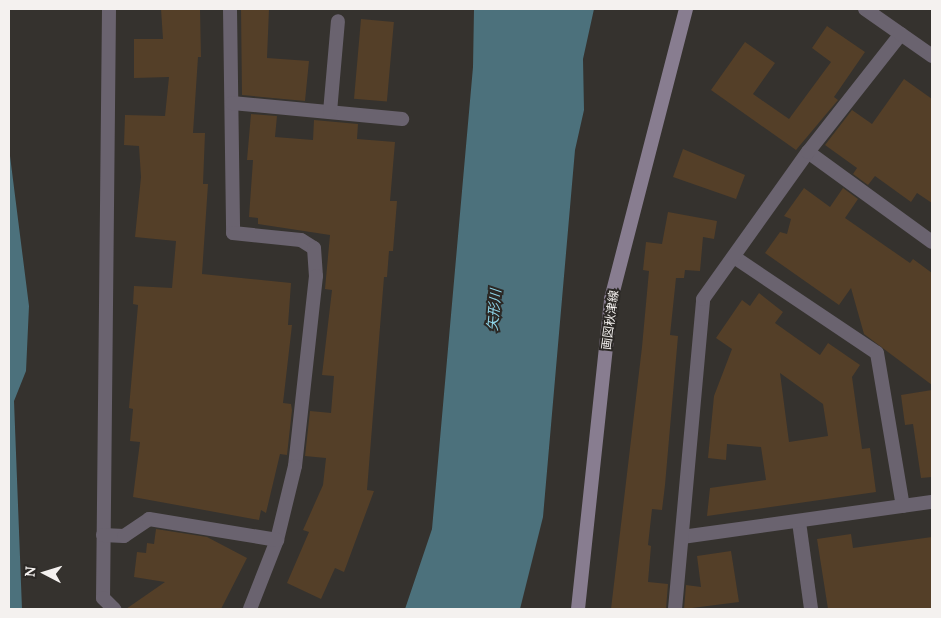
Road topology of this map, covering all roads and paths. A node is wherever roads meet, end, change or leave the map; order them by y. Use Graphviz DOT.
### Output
graph roads {
  1 [pos="109,9"];
  2 [pos="230,9"];
  3 [pos="686,9"];
  4 [pos="865,9"];
  5 [pos="338,21"];
  6 [pos="901,34"];
  7 [pos="932,56"];
  8 [pos="232,104"];
  9 [pos="330,112"];
  10 [pos="402,119"];
  11 [pos="808,152"];
  12 [pos="932,242"];
  13 [pos="734,257"];
  14 [pos="932,502"];
  15 [pos="904,506"];
  16 [pos="799,522"];
  17 [pos="103,535"];
  18 [pos="682,537"];
  19 [pos="277,540"];
  20 [pos="114,609"];
  21 [pos="250,609"];
  22 [pos="578,609"];
  23 [pos="675,609"];
  24 [pos="811,609"];
  1 -- 17 [label="street"];
  2 -- 8 [label="street"];
  3 -- 22 [label="main road, 画図秋津線"];
  4 -- 6 [label="street"];
  5 -- 9 [label="street"];
  6 -- 7 [label="street"];
  6 -- 11 [label="street"];
  8 -- 9 [label="street"];
  8 -- 19 [label="street"];
  9 -- 10 [label="street"];
  11 -- 12 [label="street"];
  11 -- 13 [label="street"];
  13 -- 15 [label="street"];
  13 -- 18 [label="street"];
  14 -- 15 [label="street"];
  15 -- 16 [label="street"];
  16 -- 18 [label="street"];
  16 -- 24 [label="street"];
  17 -- 19 [label="street"];
  17 -- 20 [label="street"];
  18 -- 23 [label="street"];
  19 -- 21 [label="street"];
}
